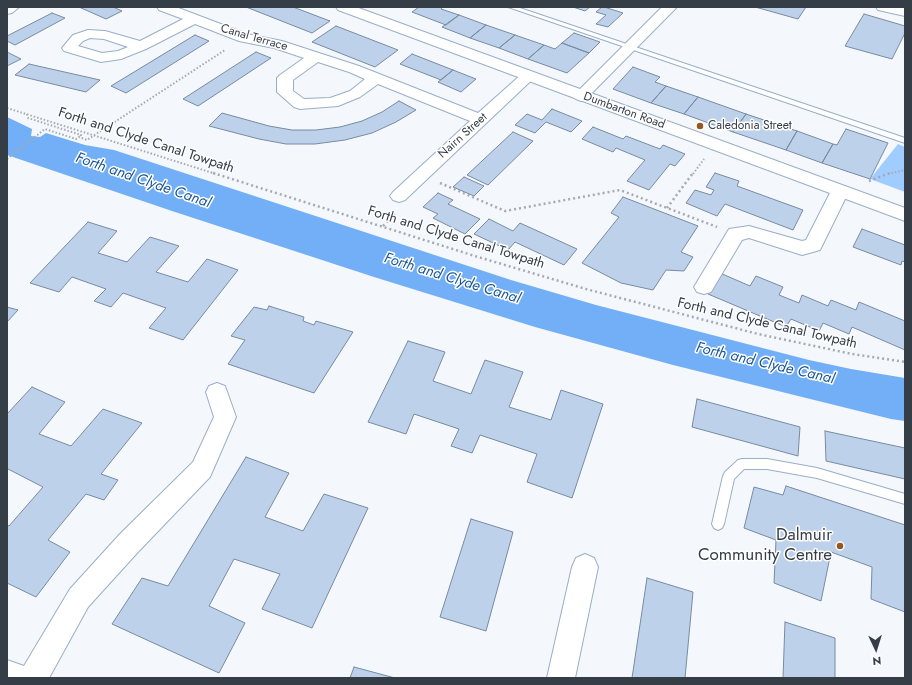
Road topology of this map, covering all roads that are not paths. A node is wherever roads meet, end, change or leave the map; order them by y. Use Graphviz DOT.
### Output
graph roads {
  1 [pos="12,7"];
  2 [pos="164,7"];
  3 [pos="343,7"];
  4 [pos="511,7"];
  5 [pos="647,7"];
  6 [pos="883,7"];
  7 [pos="7,10"];
  8 [pos="667,10"];
  9 [pos="905,12"];
  10 [pos="193,19"];
  11 [pos="141,46"];
  12 [pos="629,48"];
  13 [pos="315,57"];
  14 [pos="528,76"];
  15 [pos="376,78"];
  16 [pos="581,96"];
  17 [pos="481,120"];
  18 [pos="905,140"];
  19 [pos="840,191"];
  20 [pos="399,196"];
  21 [pos="905,214"];
  22 [pos="704,287"];
  23 [pos="216,392"];
  24 [pos="905,499"];
  25 [pos="718,524"];
  26 [pos="585,567"];
  27 [pos="7,674"];
  28 [pos="18,678"];
  29 [pos="33,678"];
  30 [pos="561,678"];
  1 -- 7 [label="street"];
  2 -- 10 [label="street, Canal Terrace"];
  3 -- 14 [label="main road, Dumbarton Road"];
  4 -- 12 [label="lane"];
  5 -- 8 [label="street"];
  6 -- 9 [label="street"];
  8 -- 12 [label="street"];
  10 -- 11 [label="street"];
  10 -- 13 [label="street, Canal Terrace"];
  12 -- 16 [label="street"];
  12 -- 18 [label="lane"];
  13 -- 15 [label="street, Canal Terrace"];
  13 -- 15 [label="street, Canal Terrace"];
  14 -- 16 [label="main road, Dumbarton Road"];
  14 -- 17 [label="street, Nairn Street"];
  15 -- 17 [label="street, Canal Terrace"];
  16 -- 19 [label="main road, Dumbarton Road"];
  17 -- 20 [label="street, Nairn Street"];
  19 -- 21 [label="main road, Dumbarton Road"];
  19 -- 22 [label="street"];
  23 -- 29 [label="street"];
  24 -- 25 [label="lane"];
  26 -- 30 [label="street"];
  27 -- 28 [label="street"];
}
